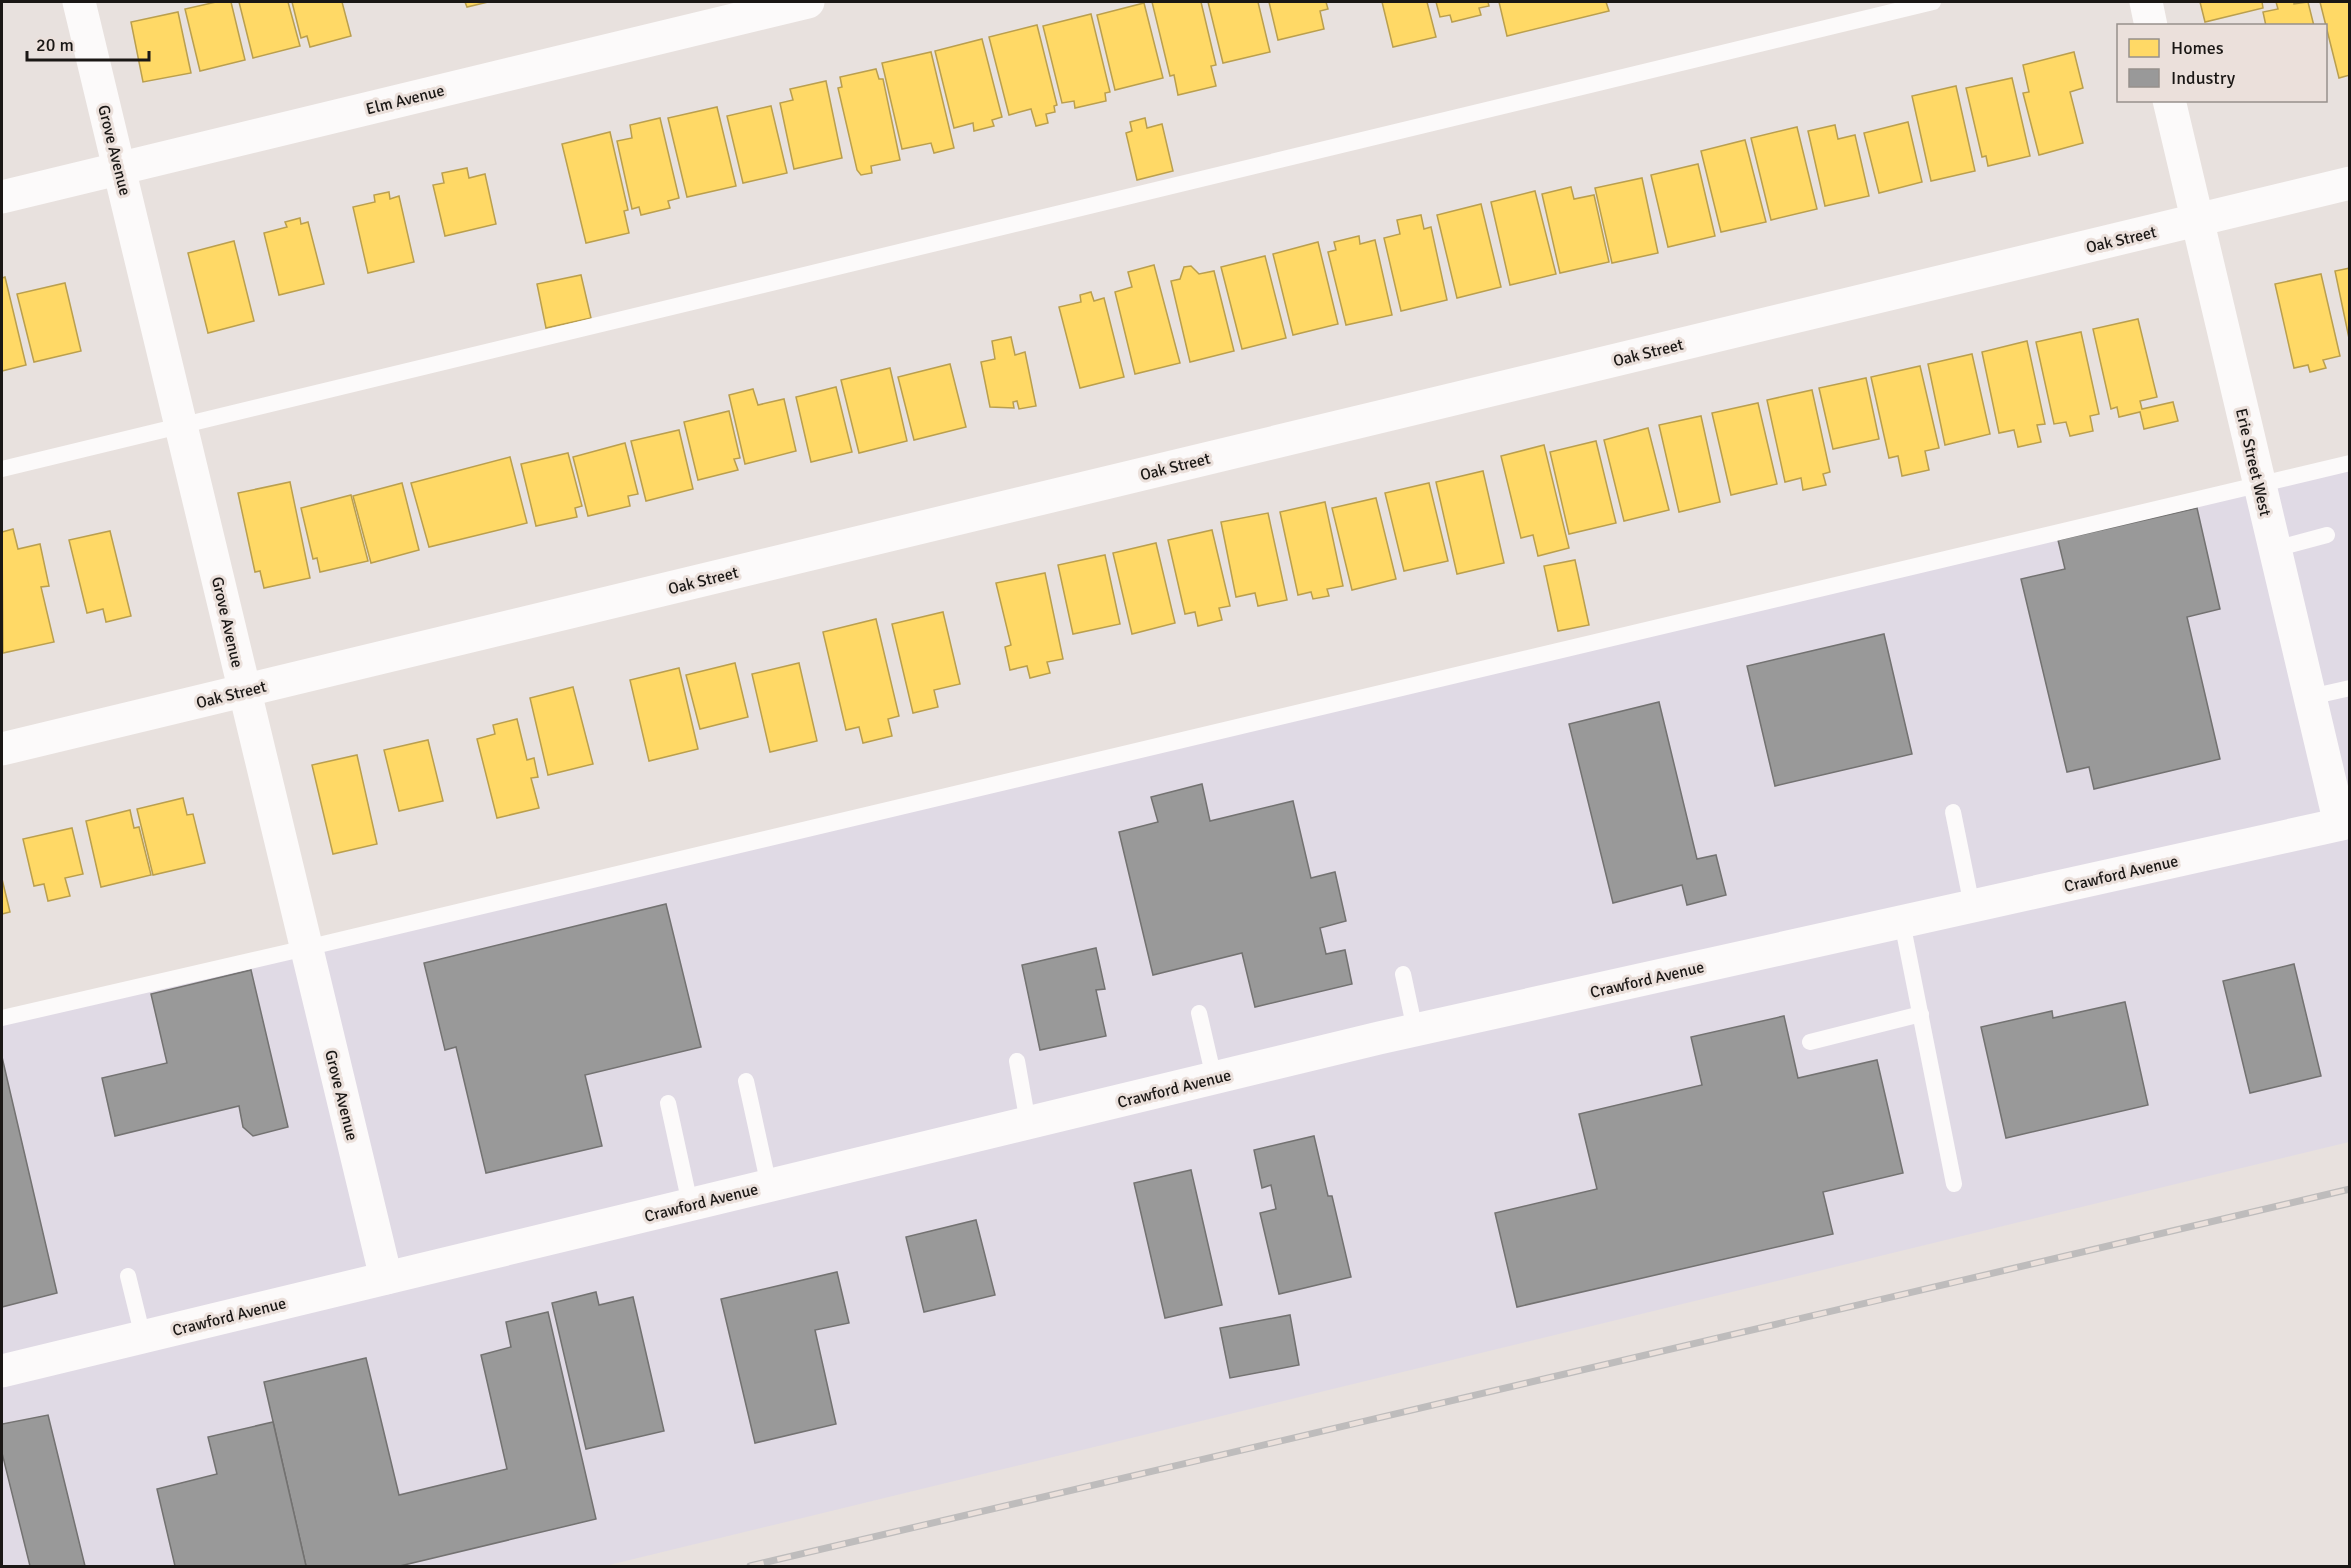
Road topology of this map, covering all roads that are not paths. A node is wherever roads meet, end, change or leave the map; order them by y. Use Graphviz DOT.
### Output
graph roads {
  1 [pos="79,2"];
  2 [pos="808,2"];
  3 [pos="1933,2"];
  4 [pos="2146,2"];
  5 [pos="2151,24"];
  6 [pos="2169,102"];
  7 [pos="119,168"];
  8 [pos="2349,183"];
  9 [pos="2,197"];
  10 [pos="2197,220"];
  11 [pos="181,425"];
  12 [pos="2349,464"];
  13 [pos="2,469"];
  14 [pos="2259,485"];
  15 [pos="2327,536"];
  16 [pos="2275,549"];
  17 [pos="2349,688"];
  18 [pos="244,691"];
  19 [pos="2310,697"];
  20 [pos="2,750"];
  21 [pos="1953,812"];
  22 [pos="2345,823"];
  23 [pos="1972,906"];
  24 [pos="1902,922"];
  25 [pos="306,948"];
  26 [pos="1402,974"];
  27 [pos="1199,1013"];
  28 [pos="1921,1014"];
  29 [pos="2,1018"];
  30 [pos="1415,1030"];
  31 [pos="1810,1042"];
  32 [pos="1017,1061"];
  33 [pos="1214,1078"];
  34 [pos="746,1081"];
  35 [pos="668,1103"];
  36 [pos="1028,1123"];
  37 [pos="1954,1184"];
  38 [pos="769,1186"];
  39 [pos="690,1204"];
  40 [pos="128,1276"];
  41 [pos="386,1278"];
  42 [pos="143,1337"];
  43 [pos="2,1371"];
  1 -- 7 [label="street, Grove Avenue"];
  2 -- 7 [label="street, Elm Avenue"];
  3 -- 11 [label="lane"];
  4 -- 5 [label="street"];
  6 -- 10 [label="street, Erie Street West"];
  7 -- 9 [label="street, Elm Avenue"];
  7 -- 11 [label="street, Grove Avenue"];
  8 -- 10 [label="street, Oak Street"];
  10 -- 14 [label="street, Erie Street West"];
  10 -- 18 [label="street, Oak Street"];
  11 -- 13 [label="lane"];
  11 -- 18 [label="street, Grove Avenue"];
  12 -- 14 [label="lane"];
  14 -- 16 [label="street, Erie Street West"];
  14 -- 25 [label="lane"];
  15 -- 16 [label="lane"];
  16 -- 19 [label="street, Erie Street West"];
  17 -- 19 [label="lane"];
  18 -- 20 [label="street, Oak Street"];
  18 -- 25 [label="street, Grove Avenue"];
  19 -- 22 [label="street, Erie Street West"];
  21 -- 23 [label="lane"];
  22 -- 23 [label="street, Crawford Avenue"];
  23 -- 24 [label="street, Crawford Avenue"];
  24 -- 28 [label="lane"];
  24 -- 30 [label="street, Crawford Avenue"];
  25 -- 29 [label="lane"];
  25 -- 41 [label="street, Grove Avenue"];
  26 -- 30 [label="lane"];
  27 -- 33 [label="lane"];
  28 -- 31 [label="lane"];
  28 -- 37 [label="lane"];
  30 -- 33 [label="street, Crawford Avenue"];
  32 -- 36 [label="lane"];
  33 -- 36 [label="street, Crawford Avenue"];
  34 -- 38 [label="lane"];
  35 -- 39 [label="lane"];
  36 -- 38 [label="street, Crawford Avenue"];
  38 -- 39 [label="street, Crawford Avenue"];
  39 -- 41 [label="street, Crawford Avenue"];
  40 -- 42 [label="lane"];
  41 -- 42 [label="street, Crawford Avenue"];
  42 -- 43 [label="street, Crawford Avenue"];
}
